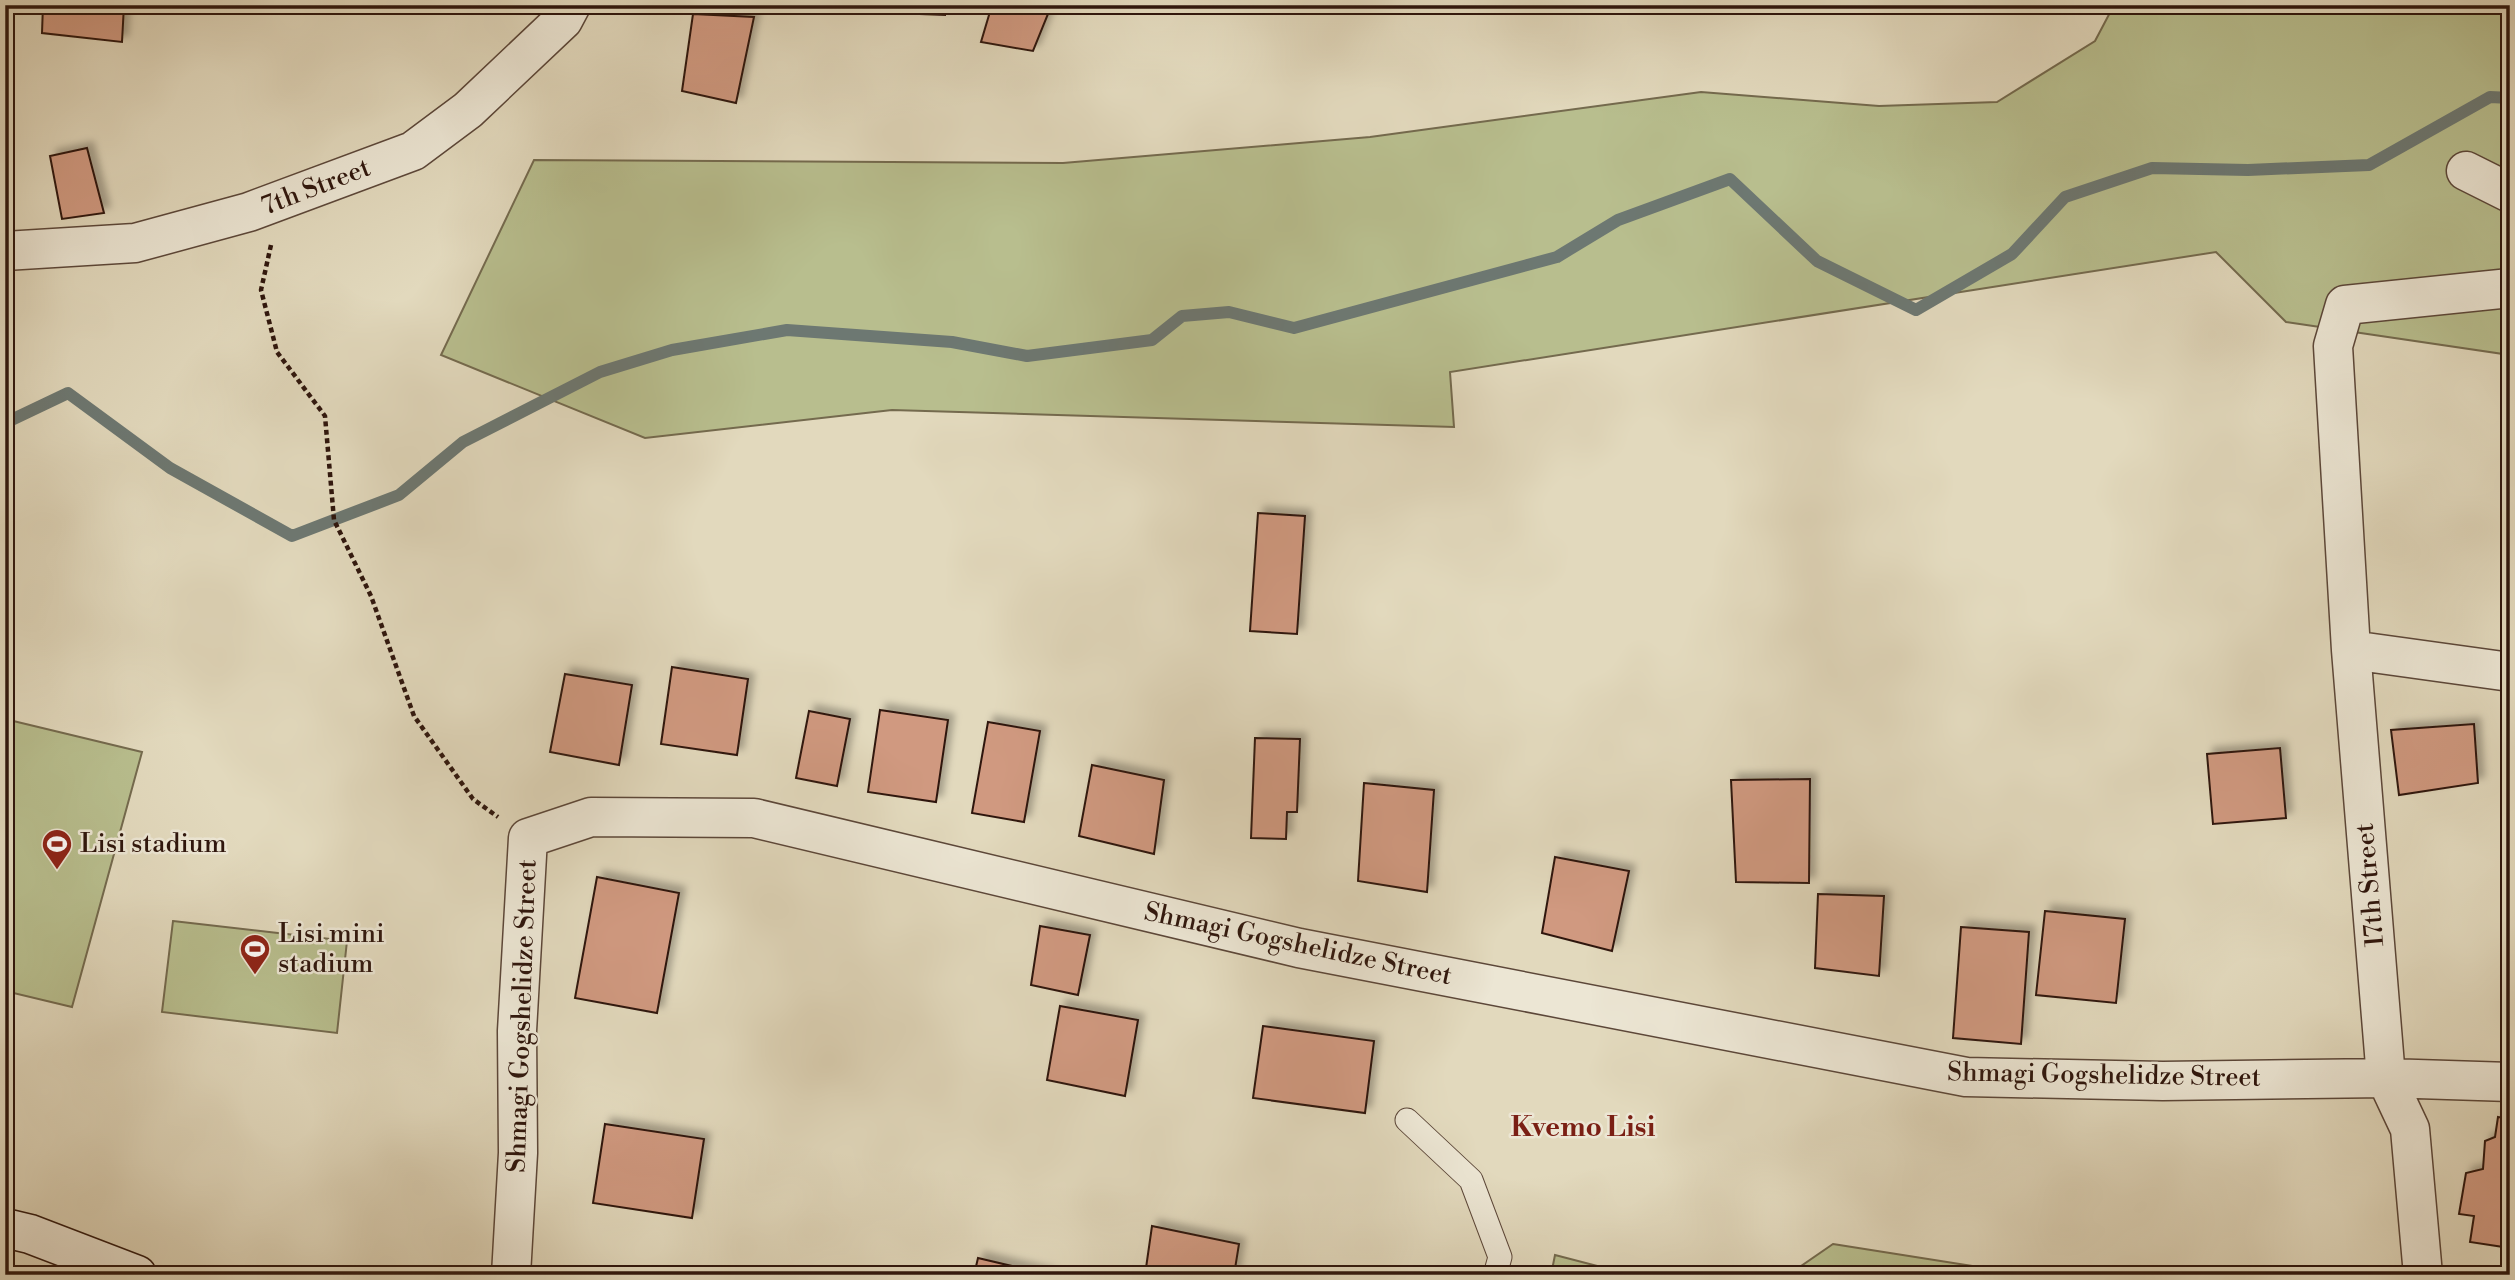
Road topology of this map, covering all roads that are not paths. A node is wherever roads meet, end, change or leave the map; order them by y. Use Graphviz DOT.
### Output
graph roads {
  1 [pos="571,5"];
  2 [pos="2466,171"];
  3 [pos="2510,193"];
  4 [pos="5,250"];
  5 [pos="2510,288"];
  6 [pos="2351,650"];
  7 [pos="2510,672"];
  8 [pos="2386,1077"];
  9 [pos="2510,1082"];
  10 [pos="1407,1120"];
  11 [pos="5,1228"];
  12 [pos="137,1275"];
  13 [pos="511,1275"];
  14 [pos="1495,1275"];
  15 [pos="2423,1275"];
  1 -- 4 [label="street, 7th Street"];
  2 -- 3 [label="street"];
  5 -- 6 [label="street, 17th Street"];
  6 -- 7 [label="street"];
  6 -- 8 [label="street, 17th Street"];
  8 -- 9 [label="street, Shmagi Gogshelidze Street"];
  8 -- 13 [label="street, Shmagi Gogshelidze Street"];
  8 -- 15 [label="street, 17th Street"];
  10 -- 14 [label="lane"];
  11 -- 12 [label="street"];
}
